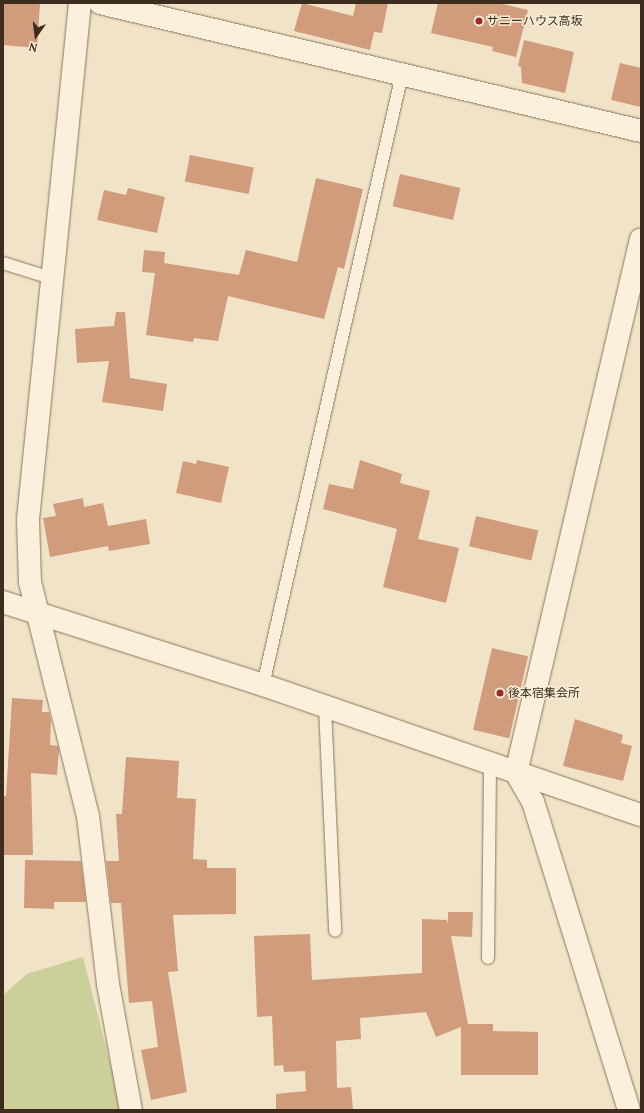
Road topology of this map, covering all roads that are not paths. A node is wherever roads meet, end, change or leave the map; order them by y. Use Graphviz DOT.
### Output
graph roads {
  1 [pos="80,3"];
  2 [pos="100,3"];
  3 [pos="402,74"];
  4 [pos="641,131"];
  5 [pos="641,239"];
  6 [pos="3,263"];
  7 [pos="51,278"];
  8 [pos="3,602"];
  9 [pos="39,612"];
  10 [pos="263,685"];
  11 [pos="325,707"];
  12 [pos="490,764"];
  13 [pos="516,773"];
  14 [pos="641,815"];
  15 [pos="335,931"];
  16 [pos="488,958"];
  17 [pos="132,1110"];
  18 [pos="629,1110"];
  1 -- 7 [label="street"];
  2 -- 3 [label="street"];
  3 -- 4 [label="street"];
  3 -- 10 [label="lane"];
  5 -- 13 [label="street"];
  6 -- 7 [label="lane"];
  7 -- 9 [label="street"];
  8 -- 9 [label="street"];
  9 -- 10 [label="street"];
  9 -- 17 [label="street"];
  10 -- 11 [label="street"];
  11 -- 12 [label="street"];
  11 -- 15 [label="lane"];
  12 -- 13 [label="street"];
  12 -- 16 [label="lane"];
  13 -- 14 [label="street"];
  13 -- 18 [label="street"];
}
